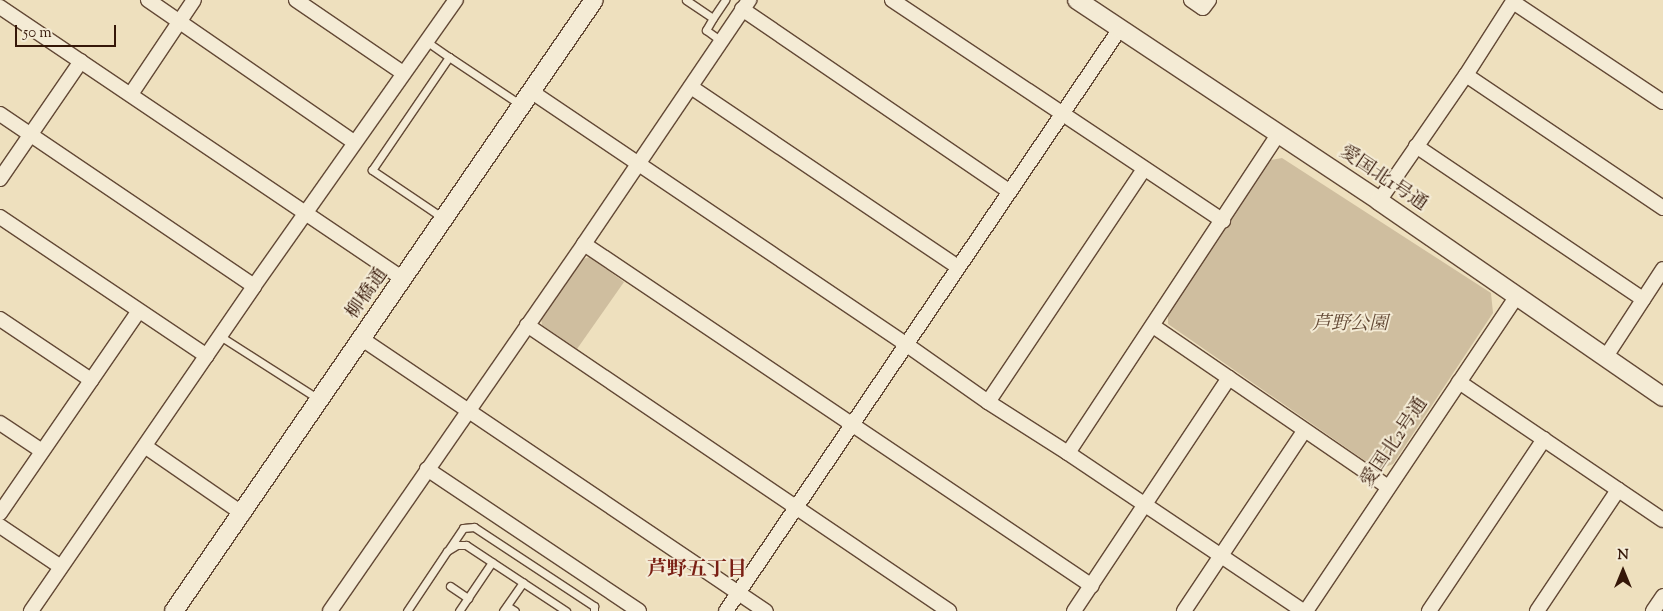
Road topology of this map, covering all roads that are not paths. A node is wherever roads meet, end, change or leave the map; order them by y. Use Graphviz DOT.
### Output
graph roads {
  1 [pos="148,0"];
  2 [pos="194,0"];
  3 [pos="296,0"];
  4 [pos="594,0"];
  5 [pos="686,0"];
  6 [pos="725,0"];
  7 [pos="892,0"];
  8 [pos="1077,0"];
  9 [pos="1191,0"];
  10 [pos="1209,0"];
  11 [pos="1514,1"];
  12 [pos="450,2"];
  13 [pos="746,5"];
  14 [pos="0,7"];
  15 [pos="713,18"];
  16 [pos="180,22"];
  17 [pos="1119,30"];
  18 [pos="721,41"];
  19 [pos="426,42"];
  20 [pos="449,58"];
  21 [pos="81,61"];
  22 [pos="404,73"];
  23 [pos="1466,75"];
  24 [pos="691,87"];
  25 [pos="131,94"];
  26 [pos="527,99"];
  27 [pos="1663,102"];
  28 [pos="0,114"];
  29 [pos="1061,114"];
  30 [pos="1279,134"];
  31 [pos="30,135"];
  32 [pos="354,142"];
  33 [pos="1416,146"];
  34 [pos="637,164"];
  35 [pos="1144,169"];
  36 [pos="0,179"];
  37 [pos="1009,192"];
  38 [pos="1379,201"];
  39 [pos="1663,208"];
  40 [pos="306,212"];
  41 [pos="0,217"];
  42 [pos="445,219"];
  43 [pos="1223,221"];
  44 [pos="584,244"];
  45 [pos="958,267"];
  46 [pos="1663,269"];
  47 [pos="404,279"];
  48 [pos="254,286"];
  49 [pos="1516,298"];
  50 [pos="1642,300"];
  51 [pos="140,311"];
  52 [pos="0,320"];
  53 [pos="527,325"];
  54 [pos="1153,326"];
  55 [pos="220,336"];
  56 [pos="362,339"];
  57 [pos="907,345"];
  58 [pos="206,356"];
  59 [pos="1605,358"];
  60 [pos="1229,378"];
  61 [pos="91,380"];
  62 [pos="1459,382"];
  63 [pos="1663,397"];
  64 [pos="320,400"];
  65 [pos="988,402"];
  66 [pos="468,411"];
  67 [pos="0,423"];
  68 [pos="852,425"];
  69 [pos="1304,430"];
  70 [pos="1544,439"];
  71 [pos="146,446"];
  72 [pos="42,451"];
  73 [pos="1068,453"];
  74 [pos="427,469"];
  75 [pos="1388,487"];
  76 [pos="1618,490"];
  77 [pos="1144,506"];
  78 [pos="797,508"];
  79 [pos="0,513"];
  80 [pos="243,514"];
  81 [pos="1663,520"];
  82 [pos="0,526"];
  83 [pos="447,552"];
  84 [pos="1221,556"];
  85 [pos="492,562"];
  86 [pos="61,568"];
  87 [pos="523,582"];
  88 [pos="450,586"];
  89 [pos="1092,586"];
  90 [pos="739,593"];
  91 [pos="1663,596"];
  92 [pos="468,598"];
  93 [pos="505,608"];
  94 [pos="31,611"];
  95 [pos="175,611"];
  96 [pos="330,611"];
  97 [pos="407,611"];
  98 [pos="459,611"];
  99 [pos="515,611"];
  100 [pos="566,611"];
  101 [pos="594,611"];
  102 [pos="639,611"];
  103 [pos="726,611"];
  104 [pos="766,611"];
  105 [pos="949,611"];
  106 [pos="1074,611"];
  107 [pos="1184,611"];
  108 [pos="1304,611"];
  109 [pos="1429,611"];
  110 [pos="1537,611"];
  111 [pos="1653,611"];
  1 -- 16 [label="street"];
  2 -- 16 [label="street"];
  3 -- 22 [label="street"];
  4 -- 26 [label="street, 柳橋通"];
  5 -- 15 [label="lane"];
  6 -- 15 [label="lane"];
  7 -- 29 [label="street"];
  8 -- 17 [label="street, 愛国北1号通"];
  9 -- 10 [label="street"];
  11 -- 23 [label="street"];
  11 -- 27 [label="street"];
  12 -- 19 [label="street"];
  13 -- 18 [label="street"];
  13 -- 37 [label="street"];
  14 -- 21 [label="street"];
  15 -- 18 [label="lane"];
  16 -- 25 [label="street"];
  16 -- 32 [label="street"];
  17 -- 29 [label="street"];
  17 -- 30 [label="street, 愛国北1号通"];
  18 -- 24 [label="street"];
  19 -- 20 [label="lane"];
  19 -- 22 [label="street"];
  20 -- 26 [label="lane"];
  20 -- 42 [label="lane"];
  21 -- 25 [label="street"];
  21 -- 31 [label="street"];
  22 -- 32 [label="street"];
  23 -- 33 [label="street"];
  23 -- 39 [label="street"];
  24 -- 34 [label="street"];
  24 -- 45 [label="street"];
  25 -- 40 [label="street"];
  26 -- 34 [label="street"];
  26 -- 42 [label="street, 柳橋通"];
  28 -- 31 [label="street"];
  29 -- 35 [label="street"];
  29 -- 37 [label="street"];
  30 -- 38 [label="street, 愛国北1号通"];
  30 -- 43 [label="street"];
  31 -- 36 [label="street"];
  31 -- 48 [label="street"];
  32 -- 40 [label="street"];
  33 -- 38 [label="street"];
  33 -- 50 [label="street"];
  34 -- 44 [label="street"];
  34 -- 57 [label="street"];
  35 -- 43 [label="street"];
  35 -- 65 [label="street"];
  37 -- 45 [label="street"];
  38 -- 49 [label="street, 愛国北1号通"];
  40 -- 47 [label="street"];
  40 -- 48 [label="street"];
  41 -- 51 [label="street"];
  42 -- 47 [label="street, 柳橋通"];
  43 -- 54 [label="street"];
  44 -- 53 [label="street"];
  44 -- 68 [label="street"];
  45 -- 57 [label="street"];
  46 -- 50 [label="street"];
  47 -- 56 [label="street, 柳橋通"];
  48 -- 55 [label="street"];
  49 -- 59 [label="street, 愛国北1号通"];
  49 -- 62 [label="street, 愛国北2号通"];
  50 -- 59 [label="street"];
  51 -- 58 [label="street"];
  51 -- 61 [label="street"];
  52 -- 61 [label="street"];
  53 -- 66 [label="street"];
  53 -- 78 [label="street"];
  54 -- 60 [label="street"];
  54 -- 73 [label="street"];
  55 -- 58 [label="street"];
  55 -- 64 [label="lane"];
  56 -- 64 [label="street, 柳橋通"];
  56 -- 66 [label="street"];
  57 -- 65 [label="street"];
  57 -- 68 [label="street"];
  58 -- 71 [label="street"];
  59 -- 63 [label="street, 愛国北1号通"];
  60 -- 69 [label="street"];
  60 -- 77 [label="street"];
  61 -- 72 [label="street"];
  62 -- 70 [label="street"];
  62 -- 75 [label="street, 愛国北2号通"];
  64 -- 80 [label="street, 柳橋通"];
  65 -- 73 [label="street"];
  66 -- 74 [label="street"];
  66 -- 90 [label="street"];
  67 -- 72 [label="street"];
  68 -- 78 [label="street"];
  68 -- 89 [label="street"];
  69 -- 75 [label="street"];
  69 -- 84 [label="street"];
  70 -- 76 [label="street"];
  70 -- 109 [label="street"];
  71 -- 80 [label="street"];
  71 -- 86 [label="street"];
  72 -- 79 [label="street"];
  73 -- 77 [label="street"];
  74 -- 96 [label="street"];
  74 -- 102 [label="street"];
  75 -- 108 [label="street, 愛国北2号通"];
  76 -- 81 [label="street"];
  76 -- 110 [label="street"];
  77 -- 84 [label="street"];
  77 -- 89 [label="street"];
  78 -- 90 [label="street"];
  78 -- 105 [label="street"];
  80 -- 95 [label="street, 柳橋通"];
  82 -- 86 [label="street"];
  83 -- 85 [label="lane"];
  83 -- 97 [label="lane"];
  83 -- 101 [label="lane"];
  84 -- 107 [label="street"];
  84 -- 108 [label="street"];
  85 -- 87 [label="lane"];
  85 -- 92 [label="lane"];
  86 -- 94 [label="street"];
  87 -- 93 [label="lane"];
  87 -- 100 [label="lane"];
  88 -- 92 [label="lane"];
  89 -- 106 [label="street"];
  90 -- 103 [label="street"];
  90 -- 104 [label="street"];
  91 -- 111 [label="street"];
  92 -- 98 [label="lane"];
  93 -- 99 [label="lane"];
}
